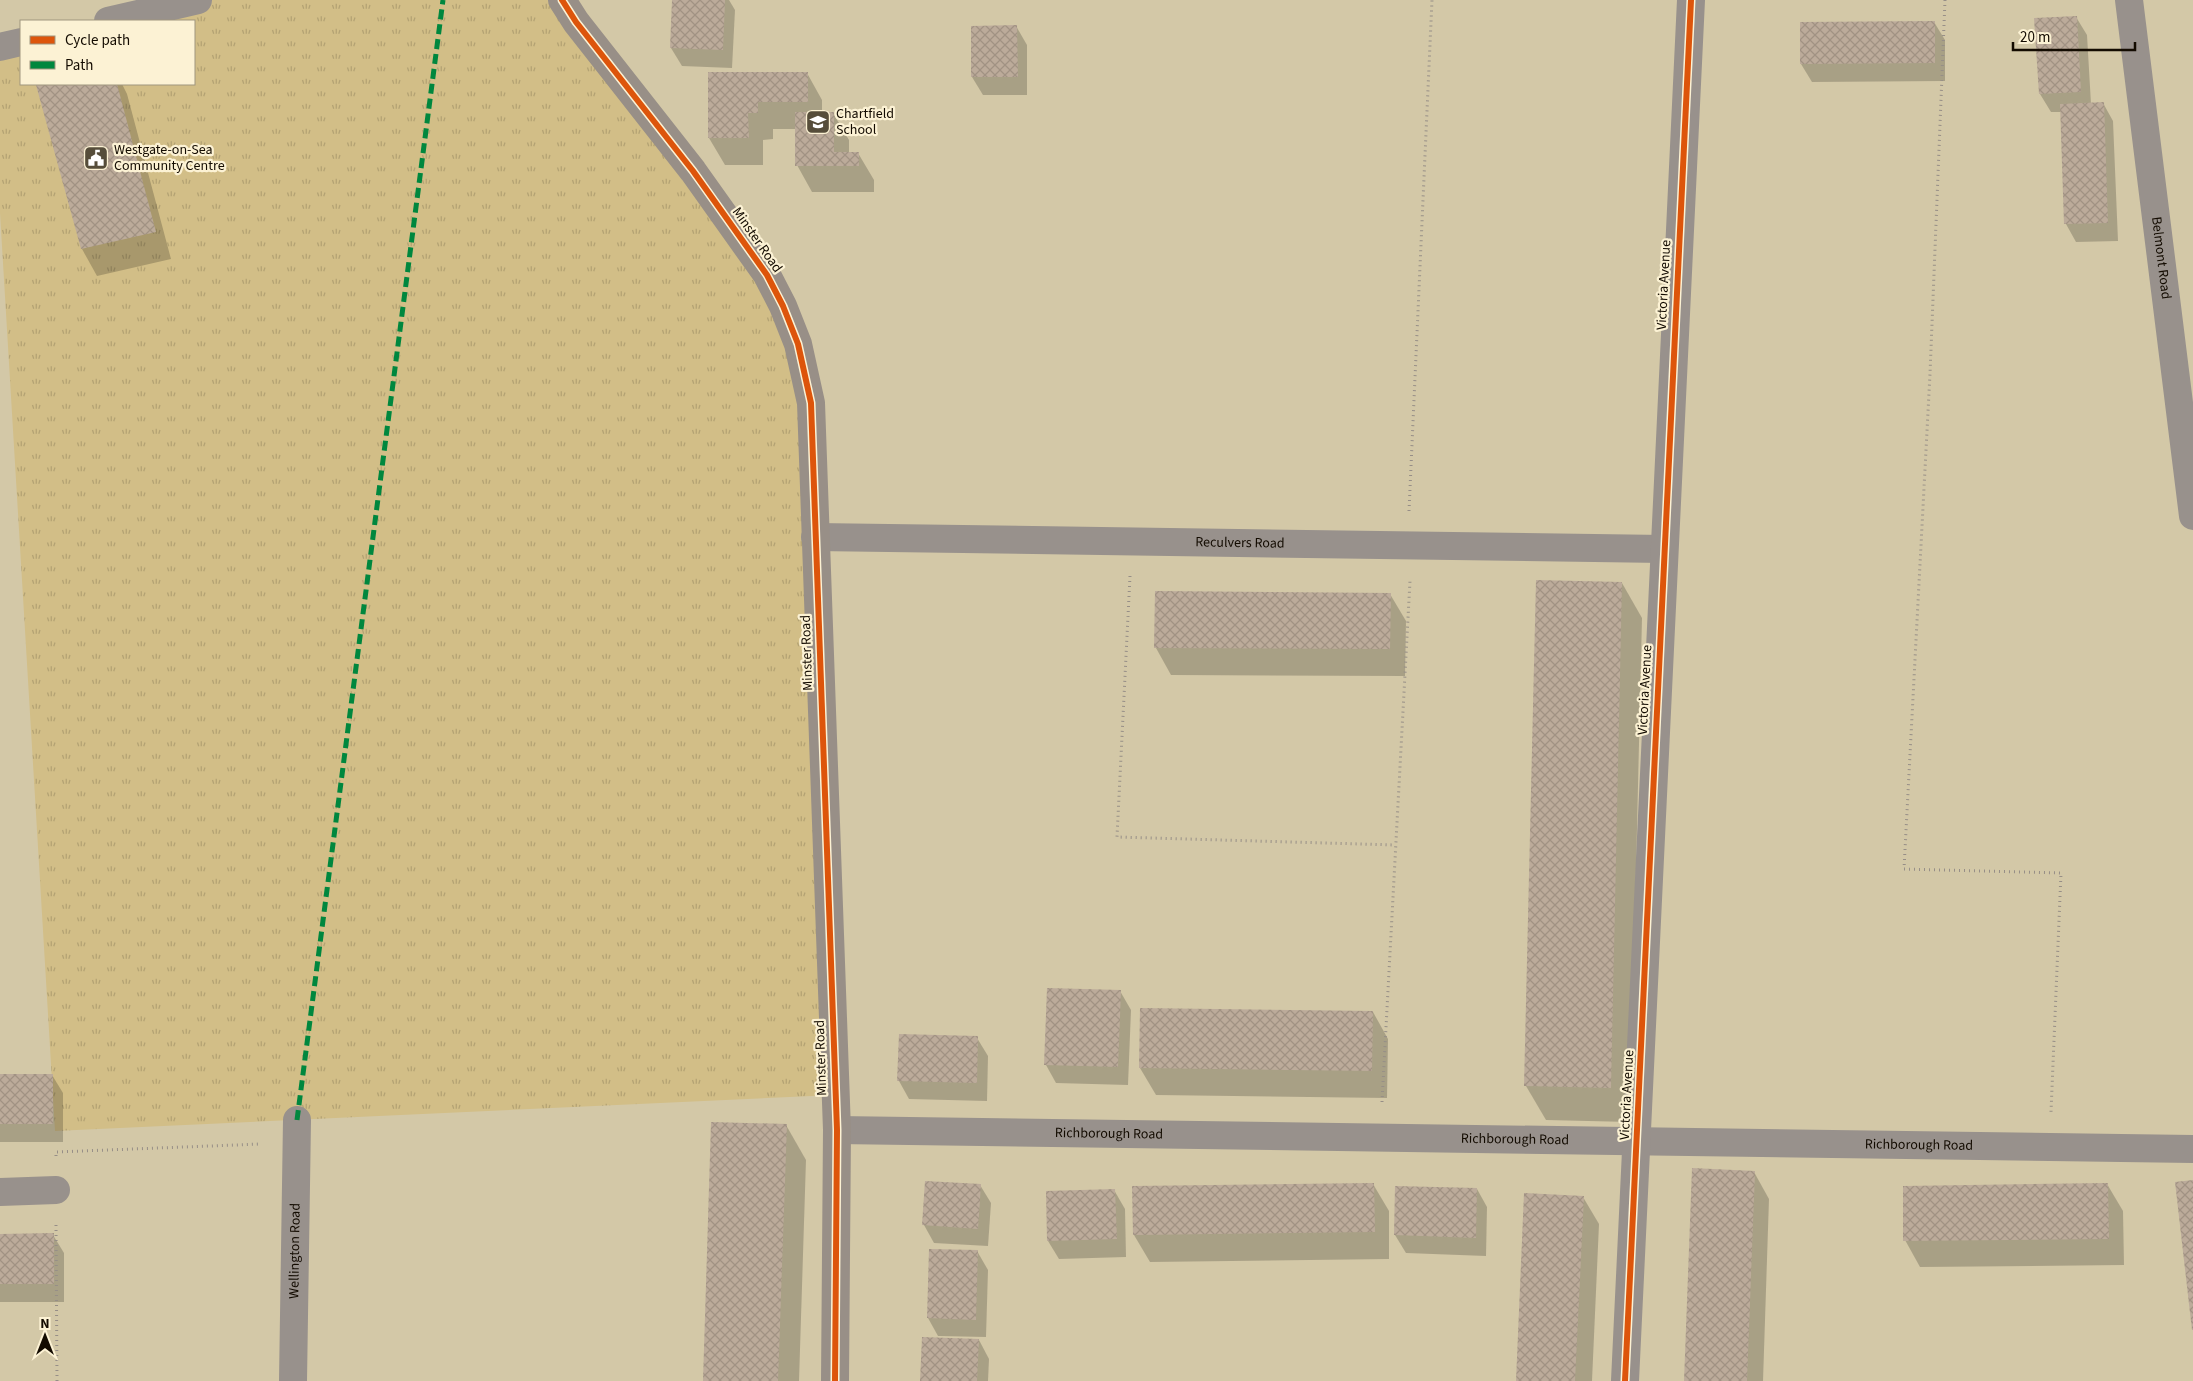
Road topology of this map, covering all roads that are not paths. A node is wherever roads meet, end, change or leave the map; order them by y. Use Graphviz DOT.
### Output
graph roads {
  1 [pos="198,0"];
  2 [pos="562,0"];
  3 [pos="1691,0"];
  4 [pos="2129,0"];
  5 [pos="112,20"];
  6 [pos="20,42"];
  7 [pos="0,46"];
  8 [pos="2193,516"];
  9 [pos="815,537"];
  10 [pos="1664,549"];
  11 [pos="837,1130"];
  12 [pos="296,1131"];
  13 [pos="1637,1142"];
  14 [pos="2193,1149"];
  15 [pos="56,1190"];
  16 [pos="0,1192"];
  17 [pos="293,1381"];
  18 [pos="835,1381"];
  19 [pos="1625,1381"];
  1 -- 5 [label="street"];
  2 -- 9 [label="street, Minster Road"];
  3 -- 10 [label="street, Victoria Avenue"];
  4 -- 8 [label="street, Belmont Road"];
  6 -- 7 [label="street"];
  9 -- 10 [label="street, Reculvers Road"];
  9 -- 11 [label="street, Minster Road"];
  10 -- 13 [label="street, Victoria Avenue"];
  11 -- 13 [label="street, Richborough Road"];
  11 -- 18 [label="street, Minster Road"];
  12 -- 17 [label="street, Wellington Road"];
  13 -- 14 [label="street, Richborough Road"];
  13 -- 19 [label="street, Victoria Avenue"];
  15 -- 16 [label="street"];
}
